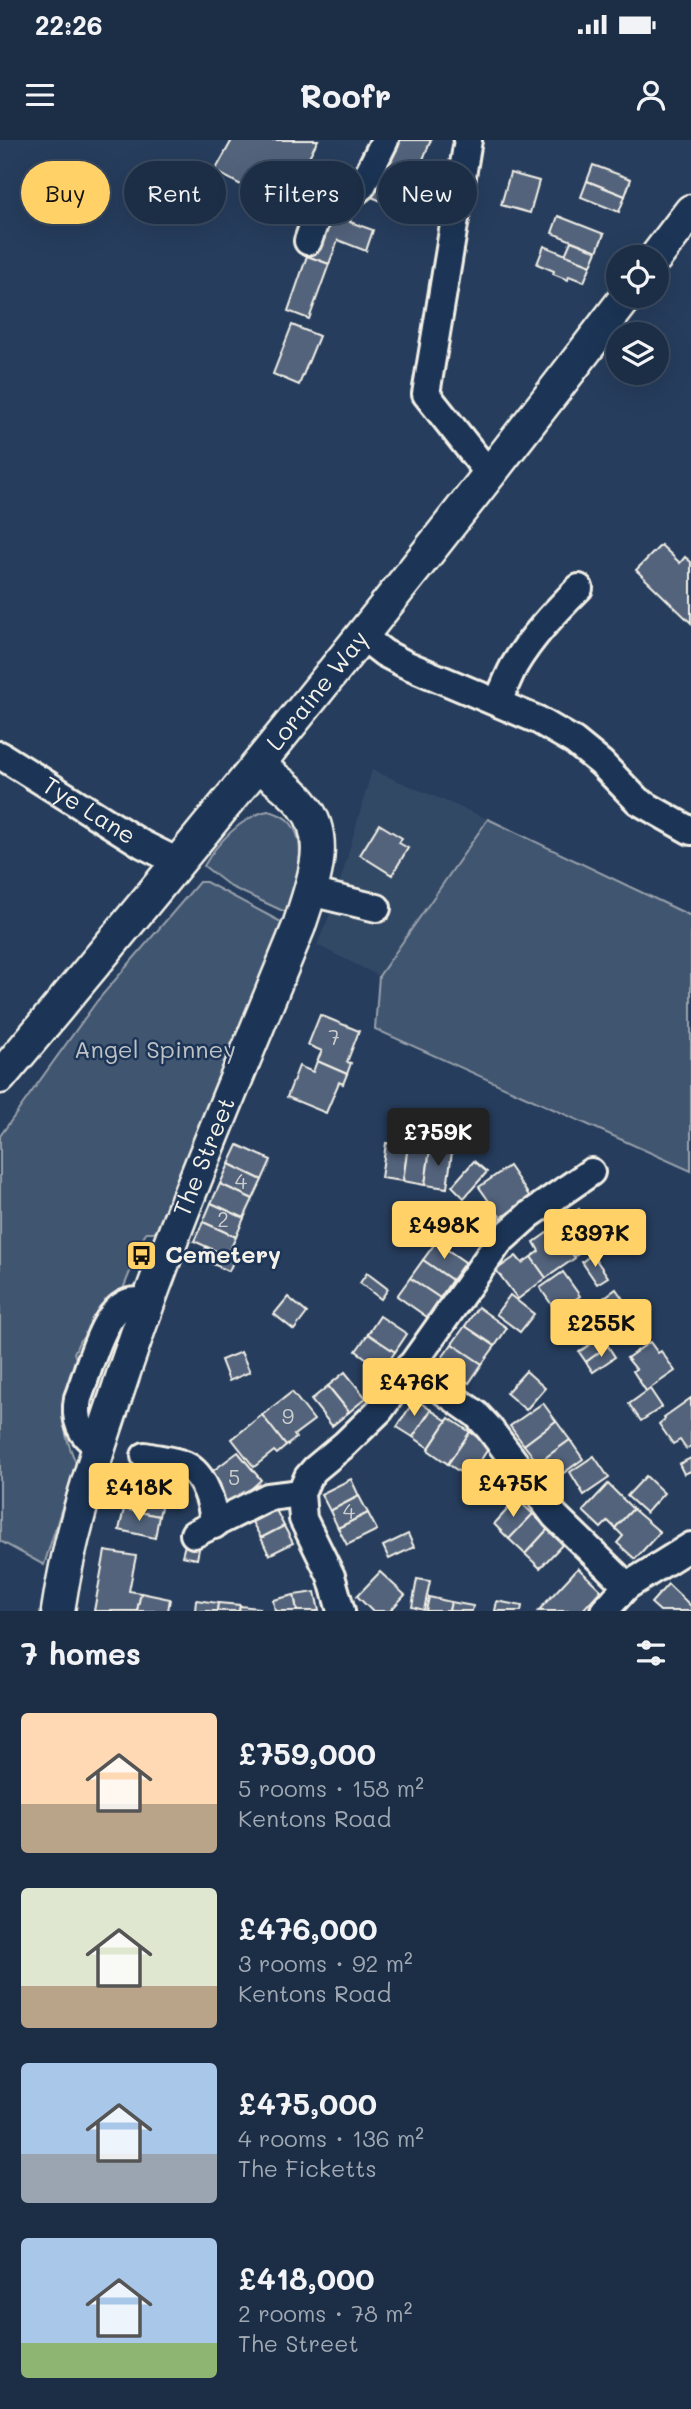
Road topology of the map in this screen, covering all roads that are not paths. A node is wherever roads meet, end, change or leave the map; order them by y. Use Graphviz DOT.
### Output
graph roads {
  1 [pos="385,140"];
  2 [pos="468,140"];
  3 [pos="691,211"];
  4 [pos="308,241"];
  5 [pos="665,245"];
  6 [pos="617,308"];
  7 [pos="490,475"];
  8 [pos="579,589"];
  9 [pos="362,636"];
  10 [pos="498,702"];
  11 [pos="0,755"];
  12 [pos="259,766"];
  13 [pos="691,831"];
  14 [pos="180,863"];
  15 [pos="310,892"];
  16 [pos="377,908"];
  17 [pos="0,1077"];
  18 [pos="591,1172"];
  19 [pos="409,1367"];
  20 [pos="145,1457"];
  21 [pos="301,1493"];
  22 [pos="691,1546"];
  23 [pos="627,1586"];
  24 [pos="58,1611"];
  25 [pos="341,1611"];
  26 [pos="604,1611"];
  1 -- 4 [label="street"];
  2 -- 7 [label="street"];
  3 -- 5 [label="main road"];
  6 -- 7 [label="main road, Loraine Way"];
  7 -- 9 [label="main road, Loraine Way"];
  8 -- 10 [label="street"];
  9 -- 10 [label="street"];
  9 -- 12 [label="main road, Loraine Way"];
  10 -- 13 [label="street"];
  11 -- 14 [label="street, Tye Lane"];
  12 -- 14 [label="main road, Loraine Way"];
  12 -- 15 [label="main road, The Street"];
  14 -- 17 [label="main road, Loraine Way"];
  15 -- 16 [label="street"];
  15 -- 24 [label="main road, The Street"];
  18 -- 19 [label="street"];
  19 -- 21 [label="street"];
  19 -- 23 [label="street"];
  20 -- 21 [label="street"];
  21 -- 25 [label="street"];
  22 -- 23 [label="street"];
  23 -- 26 [label="street"];
}
